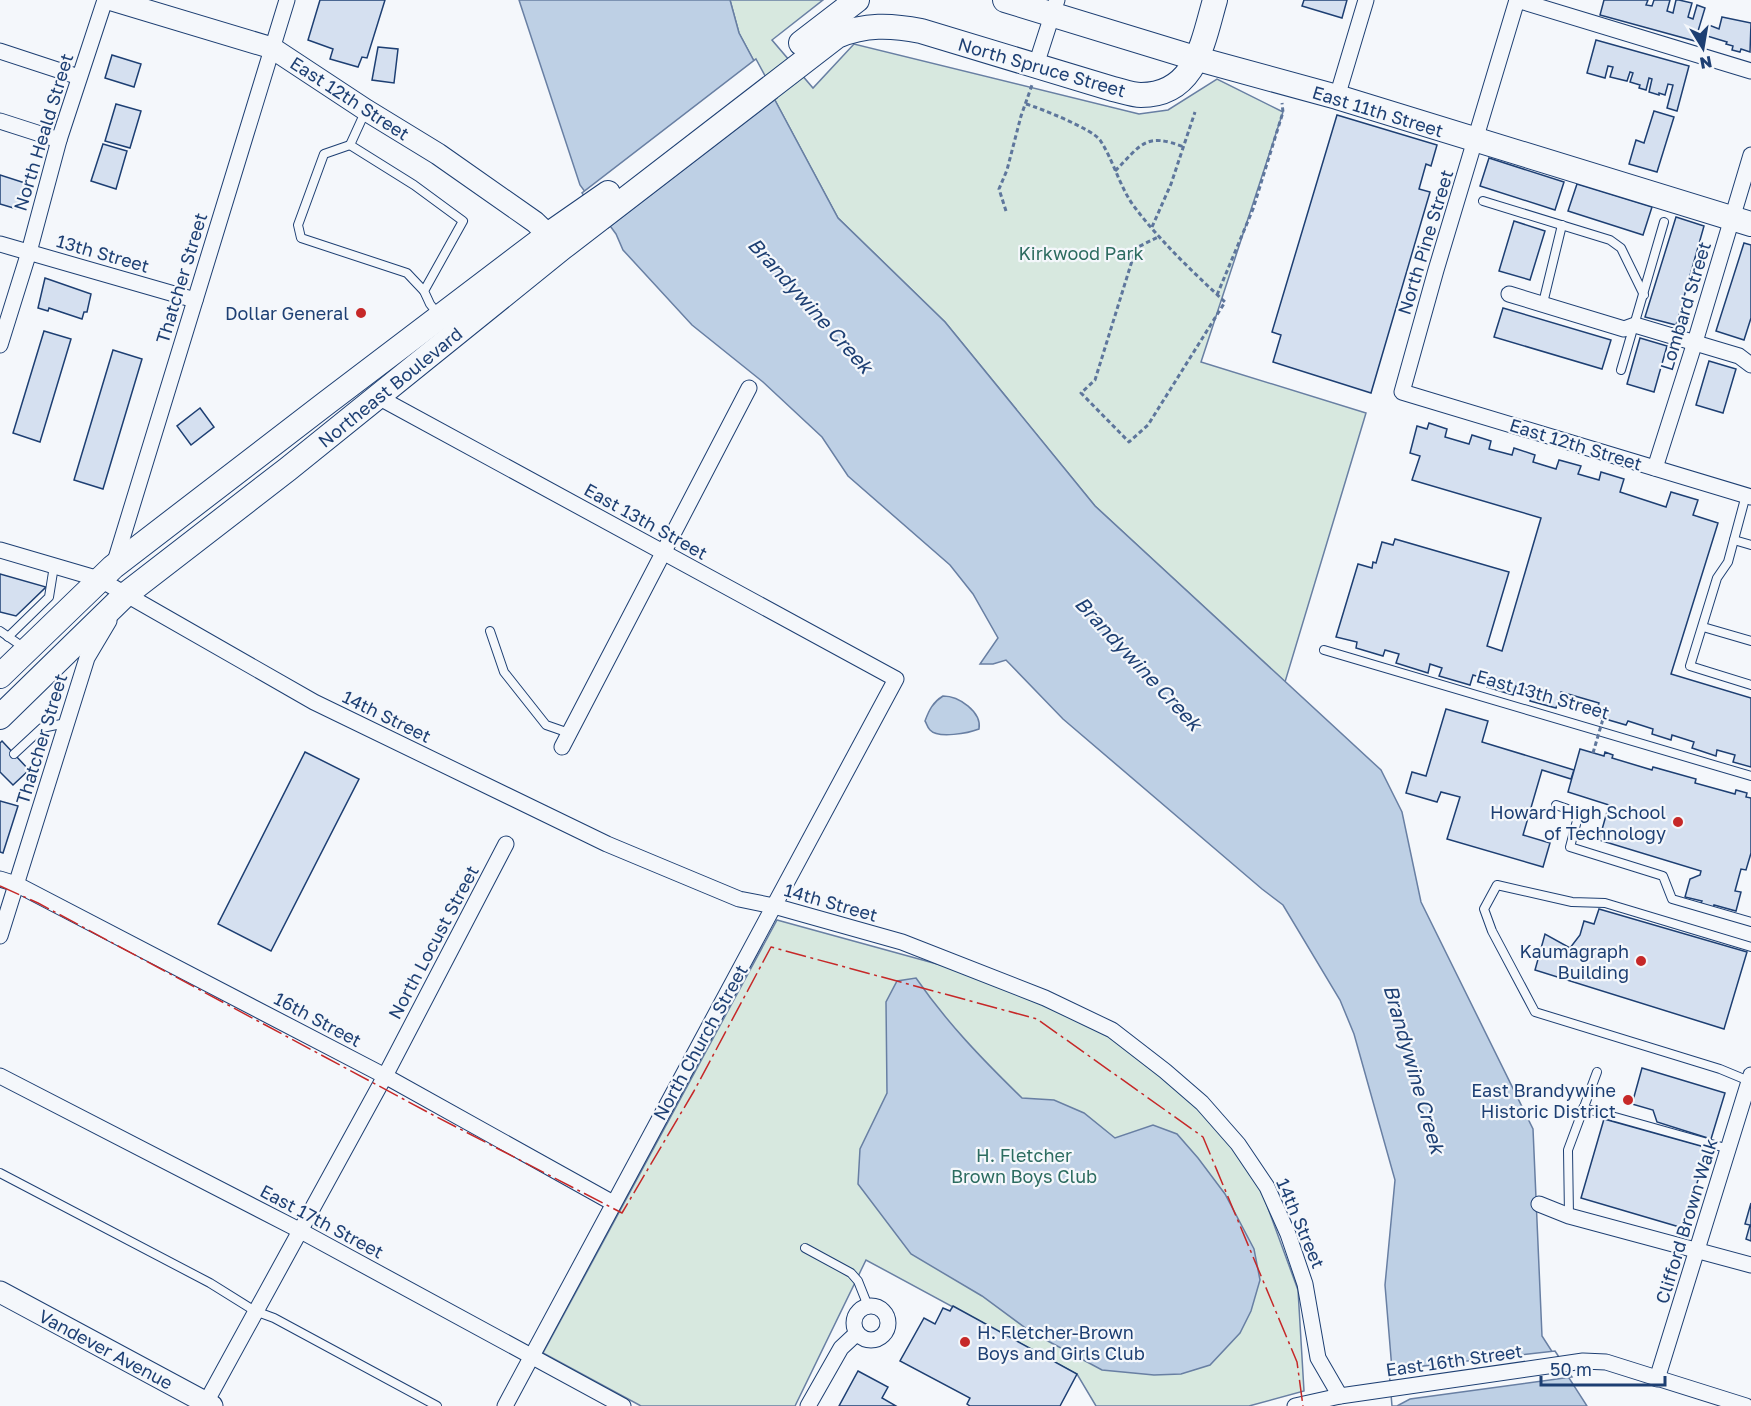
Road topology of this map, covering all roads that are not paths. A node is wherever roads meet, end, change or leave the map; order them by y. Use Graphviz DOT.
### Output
graph roads {
  1 [pos="105,0"];
  2 [pos="112,0"];
  3 [pos="286,0"];
  4 [pos="857,0"];
  5 [pos="1005,0"];
  6 [pos="1215,0"];
  7 [pos="1366,0"];
  8 [pos="1517,0"];
  9 [pos="1055,7"];
  10 [pos="272,48"];
  11 [pos="0,51"];
  12 [pos="1197,59"];
  13 [pos="787,64"];
  14 [pos="1751,71"];
  15 [pos="1034,74"];
  16 [pos="79,77"];
  17 [pos="1337,97"];
  18 [pos="366,110"];
  19 [pos="0,122"];
  20 [pos="59,140"];
  21 [pos="1476,141"];
  22 [pos="350,145"];
  23 [pos="1751,155"];
  24 [pos="1482,201"];
  25 [pos="1742,221"];
  26 [pos="1664,222"];
  27 [pos="1562,225"];
  28 [pos="555,241"];
  29 [pos="0,244"];
  30 [pos="29,252"];
  31 [pos="424,291"];
  32 [pos="1509,294"];
  33 [pos="1644,295"];
  34 [pos="195,300"];
  35 [pos="1543,303"];
  36 [pos="441,317"];
  37 [pos="1635,325"];
  38 [pos="1695,342"];
  39 [pos="0,345"];
  40 [pos="1751,365"];
  41 [pos="1621,370"];
  42 [pos="749,388"];
  43 [pos="1402,392"];
  44 [pos="378,397"];
  45 [pos="1655,468"];
  46 [pos="1749,496"];
  47 [pos="1734,540"];
  48 [pos="1751,545"];
  49 [pos="0,550"];
  50 [pos="663,552"];
  51 [pos="54,566"];
  52 [pos="106,573"];
  53 [pos="135,601"];
  54 [pos="57,605"];
  55 [pos="1702,627"];
  56 [pos="0,631"];
  57 [pos="490,631"];
  58 [pos="1751,641"];
  59 [pos="18,643"];
  60 [pos="1324,650"];
  61 [pos="0,676"];
  62 [pos="896,679"];
  63 [pos="1751,685"];
  64 [pos="0,717"];
  65 [pos="68,722"];
  66 [pos="565,740"];
  67 [pos="14,754"];
  68 [pos="1751,776"];
  69 [pos="1556,805"];
  70 [pos="506,844"];
  71 [pos="0,879"];
  72 [pos="16,884"];
  73 [pos="774,906"];
  74 [pos="1751,922"];
  75 [pos="0,936"];
  76 [pos="1751,947"];
  77 [pos="1597,1072"];
  78 [pos="0,1076"];
  79 [pos="385,1076"];
  80 [pos="1750,1079"];
  81 [pos="1583,1108"];
  82 [pos="1729,1149"];
  83 [pos="0,1173"];
  84 [pos="613,1203"];
  85 [pos="1539,1204"];
  86 [pos="1569,1216"];
  87 [pos="299,1230"];
  88 [pos="805,1248"];
  89 [pos="1698,1250"];
  90 [pos="1751,1265"];
  91 [pos="0,1292"];
  92 [pos="868,1306"];
  93 [pos="255,1311"];
  94 [pos="856,1333"];
  95 [pos="531,1356"];
  96 [pos="1657,1379"];
  97 [pos="1340,1401"];
  98 [pos="207,1405"];
  99 [pos="437,1406"];
  100 [pos="505,1406"];
  101 [pos="622,1406"];
  102 [pos="808,1406"];
  103 [pos="1295,1406"];
  104 [pos="1746,1406"];
  1 -- 16 [label="street, North Heald Street"];
  2 -- 10 [label="main road, East 12th Street"];
  3 -- 10 [label="street, Thatcher Street"];
  4 -- 13 [label="main road"];
  5 -- 9 [label="main road, East 11th Street"];
  6 -- 12 [label="main road, North Spruce Street"];
  7 -- 17 [label="street"];
  8 -- 14 [label="street"];
  8 -- 21 [label="street, North Pine Street"];
  9 -- 12 [label="main road, East 11th Street"];
  9 -- 15 [label="street"];
  10 -- 18 [label="main road, East 12th Street"];
  10 -- 34 [label="street, Thatcher Street"];
  11 -- 16 [label="street"];
  12 -- 15 [label="main road, North Spruce Street"];
  12 -- 17 [label="main road, East 11th Street"];
  13 -- 15 [label="main road, North Spruce Street"];
  13 -- 28 [label="main road, Northeast Boulevard"];
  16 -- 20 [label="street, North Heald Street"];
  17 -- 21 [label="main road, East 11th Street"];
  18 -- 22 [label="lane"];
  18 -- 28 [label="main road, East 12th Street"];
  19 -- 20 [label="street"];
  20 -- 30 [label="street, North Heald Street"];
  21 -- 25 [label="main road, East 11th Street"];
  21 -- 43 [label="street, North Pine Street"];
  22 -- 31 [label="lane"];
  22 -- 31 [label="lane"];
  23 -- 25 [label="street, Lombard Street"];
  24 -- 27 [label="lane"];
  25 -- 38 [label="street, Lombard Street"];
  26 -- 33 [label="lane"];
  27 -- 33 [label="lane"];
  27 -- 35 [label="lane"];
  28 -- 36 [label="main road, Northeast Boulevard"];
  28 -- 44 [label="main road, Northeast Boulevard"];
  29 -- 30 [label="street, 13th Street"];
  30 -- 34 [label="street, 13th Street"];
  30 -- 39 [label="street, North Heald Street"];
  31 -- 36 [label="lane"];
  32 -- 35 [label="street"];
  33 -- 37 [label="lane"];
  34 -- 52 [label="street, Thatcher Street"];
  35 -- 37 [label="street"];
  36 -- 52 [label="main road, Northeast Boulevard"];
  37 -- 38 [label="street"];
  37 -- 41 [label="lane"];
  38 -- 40 [label="street"];
  38 -- 45 [label="street, Lombard Street"];
  42 -- 50 [label="street"];
  43 -- 45 [label="street, East 12th Street"];
  44 -- 50 [label="street, East 13th Street"];
  44 -- 53 [label="main road, Northeast Boulevard"];
  45 -- 46 [label="street, East 12th Street"];
  46 -- 47 [label="lane"];
  47 -- 48 [label="lane"];
  47 -- 55 [label="lane"];
  49 -- 51 [label="street, 14th Street"];
  50 -- 62 [label="street, East 13th Street"];
  50 -- 66 [label="street"];
  51 -- 52 [label="street, 14th Street"];
  51 -- 54 [label="lane"];
  52 -- 53 [label="street, 14th Street"];
  52 -- 54 [label="main road, Northeast Boulevard"];
  53 -- 64 [label="main road, Northeast Boulevard"];
  53 -- 65 [label="street, Thatcher Street"];
  53 -- 73 [label="street, 14th Street"];
  54 -- 59 [label="main road, Northeast Boulevard"];
  55 -- 58 [label="lane"];
  55 -- 63 [label="lane"];
  56 -- 59 [label="lane"];
  57 -- 66 [label="lane"];
  59 -- 61 [label="main road, Northeast Boulevard"];
  60 -- 68 [label="lane, East 13th Street"];
  62 -- 73 [label="street, North Church Street"];
  65 -- 67 [label="lane"];
  65 -- 72 [label="street, Thatcher Street"];
  69 -- 74 [label="lane"];
  70 -- 79 [label="street, North Locust Street"];
  71 -- 72 [label="street, 16th Street"];
  72 -- 75 [label="street, Thatcher Street"];
  72 -- 79 [label="street, 16th Street"];
  73 -- 84 [label="street, North Church Street"];
  73 -- 97 [label="street, 14th Street"];
  76 -- 80 [label="lane"];
  77 -- 81 [label="lane"];
  78 -- 87 [label="street, East 17th Street"];
  79 -- 84 [label="street, 16th Street"];
  79 -- 87 [label="street, North Locust Street"];
  80 -- 82 [label="street, Clifford Brown Walk"];
  81 -- 82 [label="lane"];
  81 -- 86 [label="lane"];
  82 -- 89 [label="street, Clifford Brown Walk"];
  83 -- 93 [label="lane"];
  84 -- 95 [label="street, North Church Street"];
  85 -- 86 [label="street"];
  86 -- 89 [label="street"];
  87 -- 93 [label="street, North Locust Street"];
  87 -- 95 [label="street, East 17th Street"];
  88 -- 92 [label="lane"];
  89 -- 90 [label="street"];
  89 -- 96 [label="street, Clifford Brown Walk"];
  91 -- 98 [label="main road, Vandever Avenue"];
  92 -- 94 [label="street"];
  92 -- 94 [label="street"];
  93 -- 98 [label="street, North Locust Street"];
  93 -- 99 [label="lane"];
  94 -- 102 [label="street"];
  95 -- 100 [label="street, North Church Street"];
  95 -- 101 [label="street, East 17th Street"];
  96 -- 97 [label="street, East 16th Street"];
  96 -- 104 [label="street, East 16th Street"];
  97 -- 103 [label="street, East 16th Street"];
}
